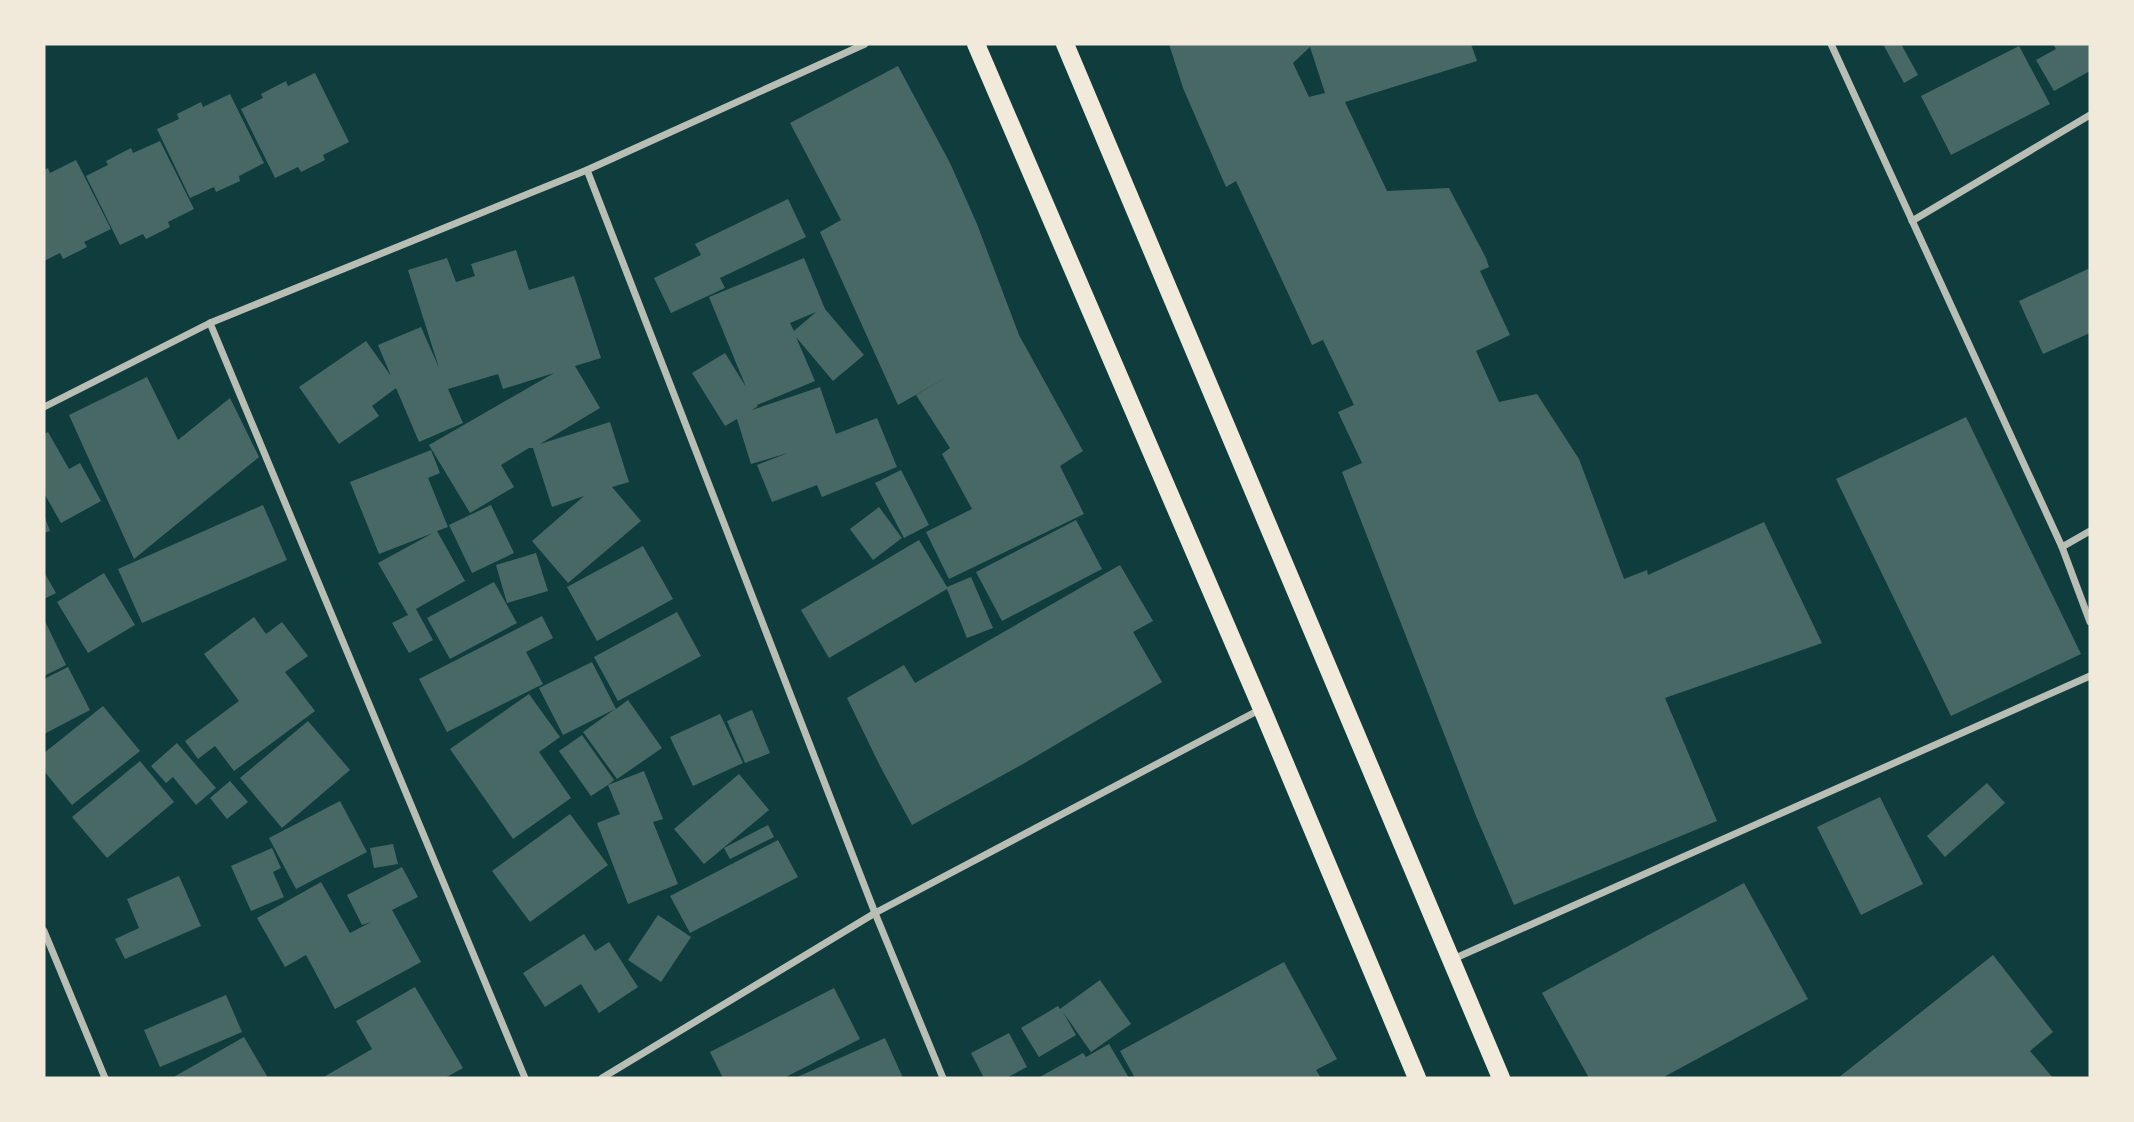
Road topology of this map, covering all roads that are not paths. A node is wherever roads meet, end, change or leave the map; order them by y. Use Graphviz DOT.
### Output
graph roads {
  1 [pos="865,44"];
  2 [pos="976,44"];
  3 [pos="1065,44"];
  4 [pos="1831,44"];
  5 [pos="2090,114"];
  6 [pos="587,170"];
  7 [pos="1912,221"];
  8 [pos="210,323"];
  9 [pos="44,407"];
  10 [pos="2090,531"];
  11 [pos="2062,547"];
  12 [pos="2090,622"];
  13 [pos="2090,676"];
  14 [pos="1262,709"];
  15 [pos="876,913"];
  16 [pos="44,931"];
  17 [pos="1450,960"];
  18 [pos="105,1078"];
  19 [pos="525,1078"];
  20 [pos="603,1078"];
  21 [pos="943,1078"];
  22 [pos="1417,1078"];
  23 [pos="1501,1078"];
  1 -- 6 [label="street"];
  2 -- 14 [label="main road"];
  3 -- 17 [label="main road"];
  4 -- 7 [label="street"];
  5 -- 7 [label="street"];
  6 -- 8 [label="street"];
  6 -- 15 [label="street"];
  7 -- 11 [label="street"];
  8 -- 9 [label="street"];
  8 -- 19 [label="street"];
  10 -- 11 [label="street"];
  11 -- 12 [label="street"];
  13 -- 17 [label="street"];
  14 -- 15 [label="street"];
  14 -- 22 [label="main road"];
  15 -- 20 [label="street"];
  15 -- 21 [label="street"];
  16 -- 18 [label="street"];
  17 -- 23 [label="main road"];
}
